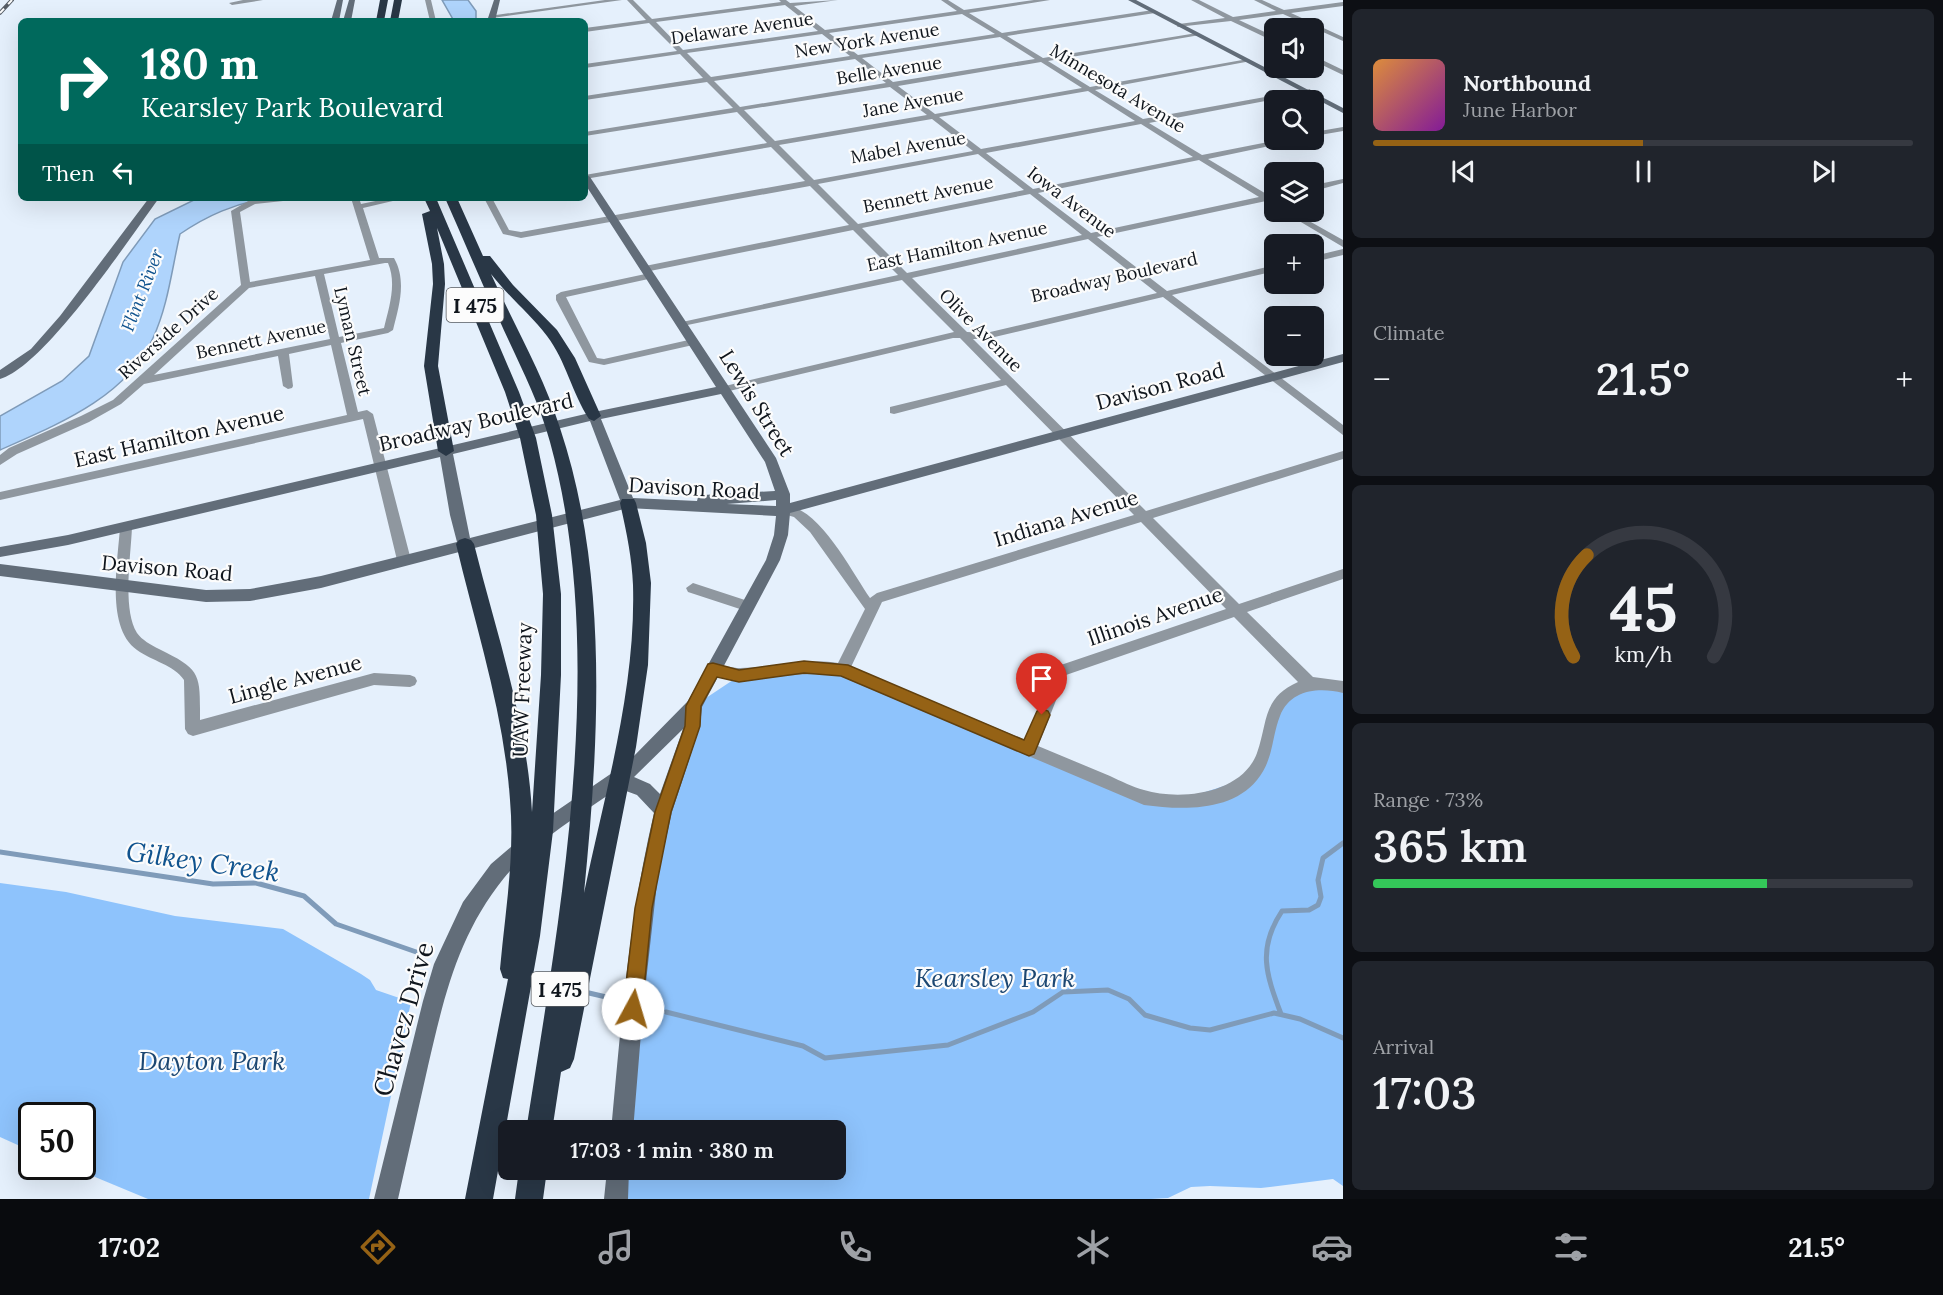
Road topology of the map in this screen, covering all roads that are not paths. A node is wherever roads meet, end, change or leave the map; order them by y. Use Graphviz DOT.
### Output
graph roads {
  1 [pos="260,0"];
  2 [pos="340,0"];
  3 [pos="352,0"];
  4 [pos="384,0"];
  5 [pos="398,0"];
  6 [pos="428,0"];
  7 [pos="497,0"];
  8 [pos="619,0"];
  9 [pos="630,0"];
  10 [pos="835,0"];
  11 [pos="944,0"];
  12 [pos="1047,0"];
  13 [pos="1131,0"];
  14 [pos="1194,0"];
  15 [pos="1257,0"];
  16 [pos="1323,0"];
  17 [pos="232,3"];
  18 [pos="785,3"];
  19 [pos="1335,5"];
  20 [pos="1343,6"];
  21 [pos="963,12"];
  22 [pos="1153,12"];
  23 [pos="1284,12"];
  24 [pos="336,18"];
  25 [pos="348,18"];
  26 [pos="381,18"];
  27 [pos="395,18"];
  28 [pos="432,18"];
  29 [pos="491,18"];
  30 [pos="498,18"];
  31 [pos="1232,19"];
  32 [pos="651,21"];
  33 [pos="1179,26"];
  34 [pos="588,30"];
  35 [pos="823,32"];
  36 [pos="1000,35"];
  37 [pos="1197,35"];
  38 [pos="1264,35"];
  39 [pos="1343,39"];
  40 [pos="682,52"];
  41 [pos="855,57"];
  42 [pos="1041,60"];
  43 [pos="1248,61"];
  44 [pos="1324,63"];
  45 [pos="588,66"];
  46 [pos="1343,73"];
  47 [pos="708,79"];
  48 [pos="891,84"];
  49 [pos="1089,89"];
  50 [pos="1303,90"];
  51 [pos="588,98"];
  52 [pos="1264,100"];
  53 [pos="1324,101"];
  54 [pos="738,109"];
  55 [pos="1343,111"];
  56 [pos="933,116"];
  57 [pos="1141,121"];
  58 [pos="1343,129"];
  59 [pos="1324,132"];
  60 [pos="588,134"];
  61 [pos="772,143"];
  62 [pos="1264,145"];
  63 [pos="978,151"];
  64 [pos="1200,157"];
  65 [pos="588,176"];
  66 [pos="1343,181"];
  67 [pos="588,182"];
  68 [pos="810,182"];
  69 [pos="1324,186"];
  70 [pos="1030,190"];
  71 [pos="1264,194"];
  72 [pos="152,201"];
  73 [pos="267,201"];
  74 [pos="374,201"];
  75 [pos="425,201"];
  76 [pos="431,201"];
  77 [pos="452,201"];
  78 [pos="490,201"];
  79 [pos="1264,201"];
  80 [pos="356,202"];
  81 [pos="612,219"];
  82 [pos="1304,222"];
  83 [pos="854,226"];
  84 [pos="466,231"];
  85 [pos="1089,236"];
  86 [pos="1343,246"];
  87 [pos="1324,249"];
  88 [pos="1324,255"];
  89 [pos="375,262"];
  90 [pos="1264,262"];
  91 [pos="1264,271"];
  92 [pos="319,272"];
  93 [pos="648,273"];
  94 [pos="903,276"];
  95 [pos="246,286"];
  96 [pos="1156,287"];
  97 [pos="1165,294"];
  98 [pos="1059,310"];
  99 [pos="1068,318"];
  100 [pos="682,325"];
  101 [pos="962,335"];
  102 [pos="335,340"];
  103 [pos="693,342"];
  104 [pos="283,351"];
  105 [pos="1343,358"];
  106 [pos="0,375"];
  107 [pos="1273,377"];
  108 [pos="140,381"];
  109 [pos="1009,381"];
  110 [pos="288,386"];
  111 [pos="725,389"];
  112 [pos="894,410"];
  113 [pos="368,414"];
  114 [pos="352,417"];
  115 [pos="594,417"];
  116 [pos="1343,431"];
  117 [pos="1060,434"];
  118 [pos="446,451"];
  119 [pos="1343,455"];
  120 [pos="0,461"];
  121 [pos="380,467"];
  122 [pos="783,494"];
  123 [pos="0,496"];
  124 [pos="628,503"];
  125 [pos="661,503"];
  126 [pos="784,510"];
  127 [pos="1143,517"];
  128 [pos="126,527"];
  129 [pos="465,544"];
  130 [pos="0,552"];
  131 [pos="404,560"];
  132 [pos="0,570"];
  133 [pos="1343,574"];
  134 [pos="124,586"];
  135 [pos="693,588"];
  136 [pos="746,606"];
  137 [pos="873,608"];
  138 [pos="1236,611"];
  139 [pos="713,669"];
  140 [pos="843,670"];
  141 [pos="410,681"];
  142 [pos="1308,682"];
  143 [pos="1343,687"];
  144 [pos="694,706"];
  145 [pos="1029,749"];
  146 [pos="616,780"];
  147 [pos="663,812"];
  148 [pos="507,1043"];
  149 [pos="541,1120"];
  150 [pos="547,1120"];
  151 [pos="623,1120"];
  152 [pos="617,1180"];
  153 [pos="386,1199"];
  154 [pos="479,1199"];
  155 [pos="616,1199"];
  1 -- 17 [label="street"];
  2 -- 24 [label="main road"];
  3 -- 25 [label="main road"];
  4 -- 26 [label="highway"];
  5 -- 27 [label="highway"];
  6 -- 28 [label="street"];
  7 -- 29 [label="main road"];
  8 -- 30 [label="street"];
  9 -- 32 [label="street, Olive Avenue"];
  10 -- 18 [label="street"];
  11 -- 21 [label="street, Minnesota Avenue"];
  12 -- 21 [label="street, Delaware Avenue"];
  13 -- 22 [label="main road"];
  14 -- 31 [label="street"];
  15 -- 23 [label="street"];
  16 -- 19 [label="street"];
  18 -- 32 [label="street"];
  18 -- 35 [label="street, Iowa Avenue"];
  19 -- 20 [label="street"];
  19 -- 23 [label="street"];
  21 -- 35 [label="street, Delaware Avenue"];
  21 -- 36 [label="street, Minnesota Avenue"];
  22 -- 33 [label="main road"];
  22 -- 36 [label="street, New York Avenue"];
  23 -- 31 [label="street"];
  23 -- 39 [label="street"];
  31 -- 33 [label="street"];
  31 -- 38 [label="street"];
  32 -- 34 [label="street"];
  32 -- 40 [label="street, Olive Avenue"];
  33 -- 37 [label="main road"];
  35 -- 40 [label="street, Delaware Avenue"];
  35 -- 41 [label="street, Iowa Avenue"];
  36 -- 41 [label="street, New York Avenue"];
  36 -- 42 [label="street, Minnesota Avenue"];
  37 -- 42 [label="street, Belle Avenue"];
  37 -- 43 [label="main road"];
  40 -- 45 [label="street, Delaware Avenue"];
  40 -- 47 [label="street, Olive Avenue"];
  41 -- 47 [label="street, New York Avenue"];
  41 -- 48 [label="street, Iowa Avenue"];
  42 -- 48 [label="street, Belle Avenue"];
  42 -- 49 [label="street, Minnesota Avenue"];
  43 -- 49 [label="street, Jane Avenue"];
  43 -- 50 [label="main road"];
  44 -- 46 [label="street"];
  47 -- 51 [label="street, New York Avenue"];
  47 -- 54 [label="street, Olive Avenue"];
  48 -- 54 [label="street, Belle Avenue"];
  48 -- 56 [label="street, Iowa Avenue"];
  49 -- 56 [label="street, Jane Avenue"];
  49 -- 57 [label="street, Minnesota Avenue"];
  52 -- 57 [label="street, Mabel Avenue"];
  53 -- 55 [label="main road"];
  54 -- 60 [label="street, Belle Avenue"];
  54 -- 61 [label="street, Olive Avenue"];
  56 -- 61 [label="street, Jane Avenue"];
  56 -- 63 [label="street, Iowa Avenue"];
  57 -- 63 [label="street, Mabel Avenue"];
  57 -- 64 [label="street, Minnesota Avenue"];
  58 -- 59 [label="street"];
  61 -- 65 [label="street, Jane Avenue"];
  61 -- 68 [label="street, Olive Avenue"];
  62 -- 64 [label="street, Bennett Avenue"];
  63 -- 68 [label="street, Mabel Avenue"];
  63 -- 70 [label="street, Iowa Avenue"];
  64 -- 70 [label="street, Bennett Avenue"];
  64 -- 71 [label="street, Minnesota Avenue"];
  66 -- 69 [label="street"];
  67 -- 81 [label="main road, Lewis Street"];
  68 -- 81 [label="street, Mabel Avenue"];
  68 -- 83 [label="street, Olive Avenue"];
  70 -- 83 [label="street, Bennett Avenue"];
  70 -- 85 [label="street, Iowa Avenue"];
  72 -- 106 [label="main road"];
  73 -- 95 [label="street, Riverside Drive"];
  74 -- 80 [label="street"];
  75 -- 118 [label="highway"];
  76 -- 148 [label="highway, UAW Freeway / I 475"];
  77 -- 84 [label="highway, I 475"];
  78 -- 81 [label="street, Mabel Avenue"];
  79 -- 85 [label="street, East Hamilton Avenue"];
  80 -- 89 [label="street"];
  81 -- 93 [label="main road, Lewis Street"];
  82 -- 86 [label="street"];
  83 -- 93 [label="street, Bennett Avenue"];
  83 -- 94 [label="street, Olive Avenue"];
  84 -- 115 [label="highway"];
  84 -- 149 [label="highway, I 475"];
  85 -- 94 [label="street, East Hamilton Avenue"];
  85 -- 96 [label="street, Iowa Avenue"];
  86 -- 87 [label="street"];
  86 -- 88 [label="street"];
  89 -- 92 [label="street"];
  89 -- 102 [label="street, Bennett Avenue"];
  90 -- 96 [label="street, Broadway Boulevard"];
  91 -- 97 [label="street, Broadway Boulevard"];
  92 -- 95 [label="street"];
  92 -- 102 [label="street, Lyman Street"];
  93 -- 100 [label="main road, Lewis Street"];
  93 -- 103 [label="street, Bennett Avenue"];
  94 -- 100 [label="street, East Hamilton Avenue"];
  94 -- 101 [label="street, Olive Avenue"];
  95 -- 108 [label="street, Riverside Drive"];
  96 -- 97 [label="street, Iowa Avenue"];
  96 -- 98 [label="street, Broadway Boulevard"];
  97 -- 99 [label="street, Broadway Boulevard"];
  97 -- 107 [label="street, Iowa Avenue"];
  98 -- 99 [label="street"];
  98 -- 101 [label="street, Broadway Boulevard"];
  99 -- 101 [label="street, Broadway Boulevard"];
  100 -- 103 [label="main road, Lewis Street"];
  101 -- 109 [label="street, Olive Avenue"];
  101 -- 111 [label="street, Broadway Boulevard"];
  102 -- 104 [label="street, Bennett Avenue"];
  102 -- 114 [label="street, Lyman Street"];
  103 -- 111 [label="main road, Lewis Street"];
  104 -- 108 [label="street, Bennett Avenue"];
  104 -- 110 [label="street"];
  105 -- 107 [label="main road, Davison Road"];
  107 -- 116 [label="street, Iowa Avenue"];
  107 -- 117 [label="main road, Davison Road"];
  108 -- 120 [label="street, Riverside Drive"];
  109 -- 112 [label="street"];
  109 -- 117 [label="street, Olive Avenue"];
  111 -- 115 [label="main road, Broadway Boulevard"];
  111 -- 122 [label="main road, Lewis Street"];
  113 -- 114 [label="street, East Hamilton Avenue"];
  113 -- 121 [label="street, Lyman Street"];
  114 -- 123 [label="street, East Hamilton Avenue"];
  115 -- 118 [label="main road, Broadway Boulevard"];
  115 -- 124 [label="main road"];
  117 -- 126 [label="main road, Davison Road"];
  117 -- 127 [label="street, Olive Avenue"];
  118 -- 121 [label="main road, Broadway Boulevard"];
  118 -- 129 [label="main road"];
  119 -- 127 [label="street, Indiana Avenue"];
  121 -- 128 [label="main road, Broadway Boulevard"];
  121 -- 131 [label="street, Lyman Street"];
  122 -- 125 [label="main road"];
  122 -- 126 [label="main road, Lewis Street"];
  124 -- 125 [label="main road, Davison Road"];
  124 -- 129 [label="main road, Davison Road"];
  124 -- 150 [label="highway"];
  125 -- 126 [label="main road, Davison Road"];
  126 -- 136 [label="main road, Lewis Street"];
  126 -- 137 [label="street"];
  127 -- 137 [label="street, Indiana Avenue"];
  127 -- 138 [label="street, Olive Avenue"];
  128 -- 130 [label="main road, Broadway Boulevard"];
  128 -- 134 [label="street"];
  129 -- 131 [label="main road, Davison Road"];
  129 -- 148 [label="highway"];
  131 -- 134 [label="main road, Davison Road"];
  132 -- 134 [label="main road, Davison Road"];
  133 -- 138 [label="street, Illinois Avenue"];
  134 -- 141 [label="street, Lingle Avenue"];
  135 -- 136 [label="street"];
  136 -- 139 [label="main road, Lewis Street"];
  137 -- 140 [label="street, Indiana Avenue"];
  138 -- 142 [label="street, Olive Avenue"];
  138 -- 145 [label="street, Illinois Avenue"];
  139 -- 140 [label="street"];
  139 -- 144 [label="main road, Chavez Drive"];
  140 -- 145 [label="street"];
  142 -- 143 [label="street"];
  142 -- 145 [label="street"];
  144 -- 146 [label="main road, Chavez Drive"];
  144 -- 147 [label="main road, Chavez Drive"];
  146 -- 147 [label="main road"];
  146 -- 153 [label="main road, Chavez Drive"];
  147 -- 151 [label="main road, Chavez Drive"];
  148 -- 154 [label="highway, UAW Freeway / I 475"];
  152 -- 155 [label="main road"];
}
